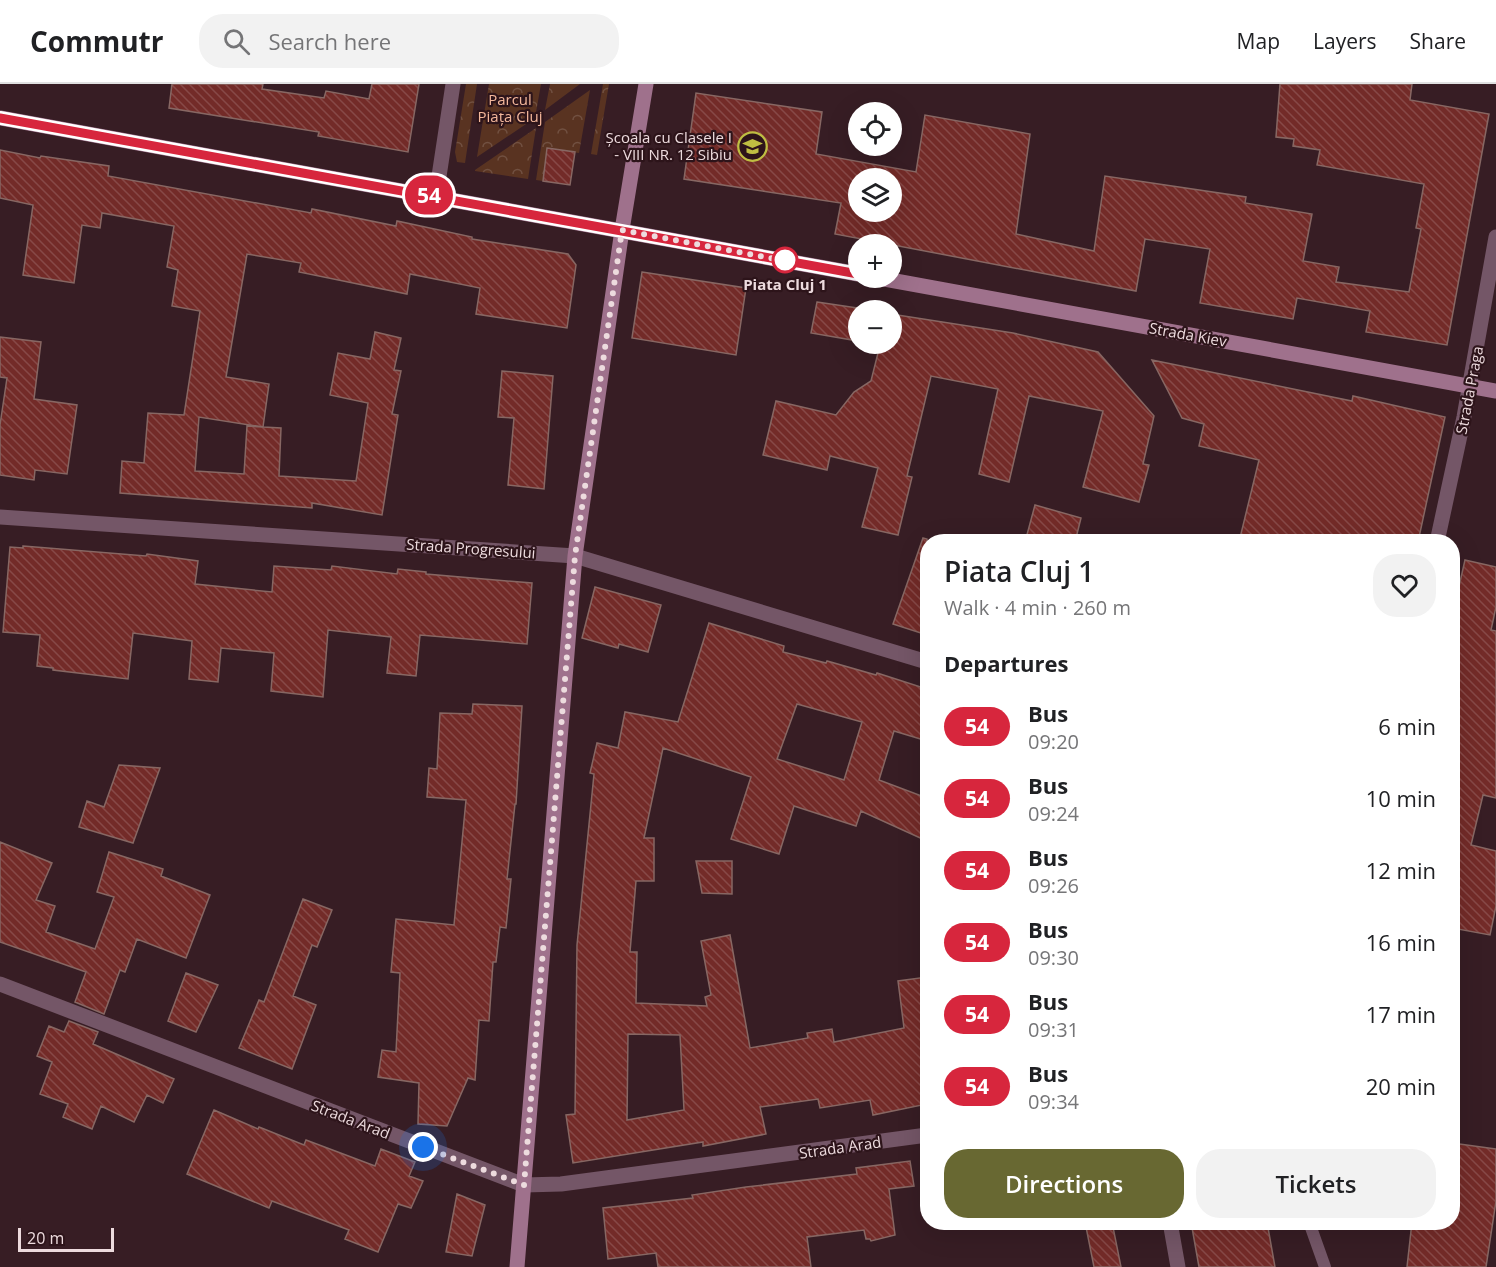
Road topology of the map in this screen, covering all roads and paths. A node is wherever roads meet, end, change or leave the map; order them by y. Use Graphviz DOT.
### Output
graph roads {
  1 [pos="453,84"];
  2 [pos="646,84"];
  3 [pos="0,118"];
  4 [pos="436,196"];
  5 [pos="622,230"];
  6 [pos="1496,237"];
  7 [pos="848,272"];
  8 [pos="902,282"];
  9 [pos="1470,385"];
  10 [pos="1496,391"];
  11 [pos="0,518"];
  12 [pos="1439,534"];
  13 [pos="575,556"];
  14 [pos="920,660"];
  15 [pos="0,984"];
  16 [pos="920,1136"];
  17 [pos="524,1185"];
  18 [pos="1171,1230"];
  19 [pos="1312,1230"];
  20 [pos="517,1267"];
  21 [pos="1178,1267"];
  22 [pos="1325,1267"];
  1 -- 4 [label="street"];
  2 -- 5 [label="street"];
  3 -- 4 [label="street"];
  4 -- 5 [label="street"];
  5 -- 7 [label="street"];
  5 -- 13 [label="street"];
  6 -- 9 [label="street, Strada Praga"];
  8 -- 9 [label="street, Strada Kiev"];
  9 -- 10 [label="street, Strada Kiev"];
  9 -- 12 [label="street, Strada Praga"];
  11 -- 13 [label="street, Strada Progresului"];
  13 -- 14 [label="street, Strada Progresului"];
  13 -- 17 [label="street"];
  15 -- 17 [label="street, Strada Arad"];
  16 -- 17 [label="street, Strada Arad"];
  17 -- 20 [label="street"];
  18 -- 21 [label="street"];
  19 -- 22 [label="lane"];
}
